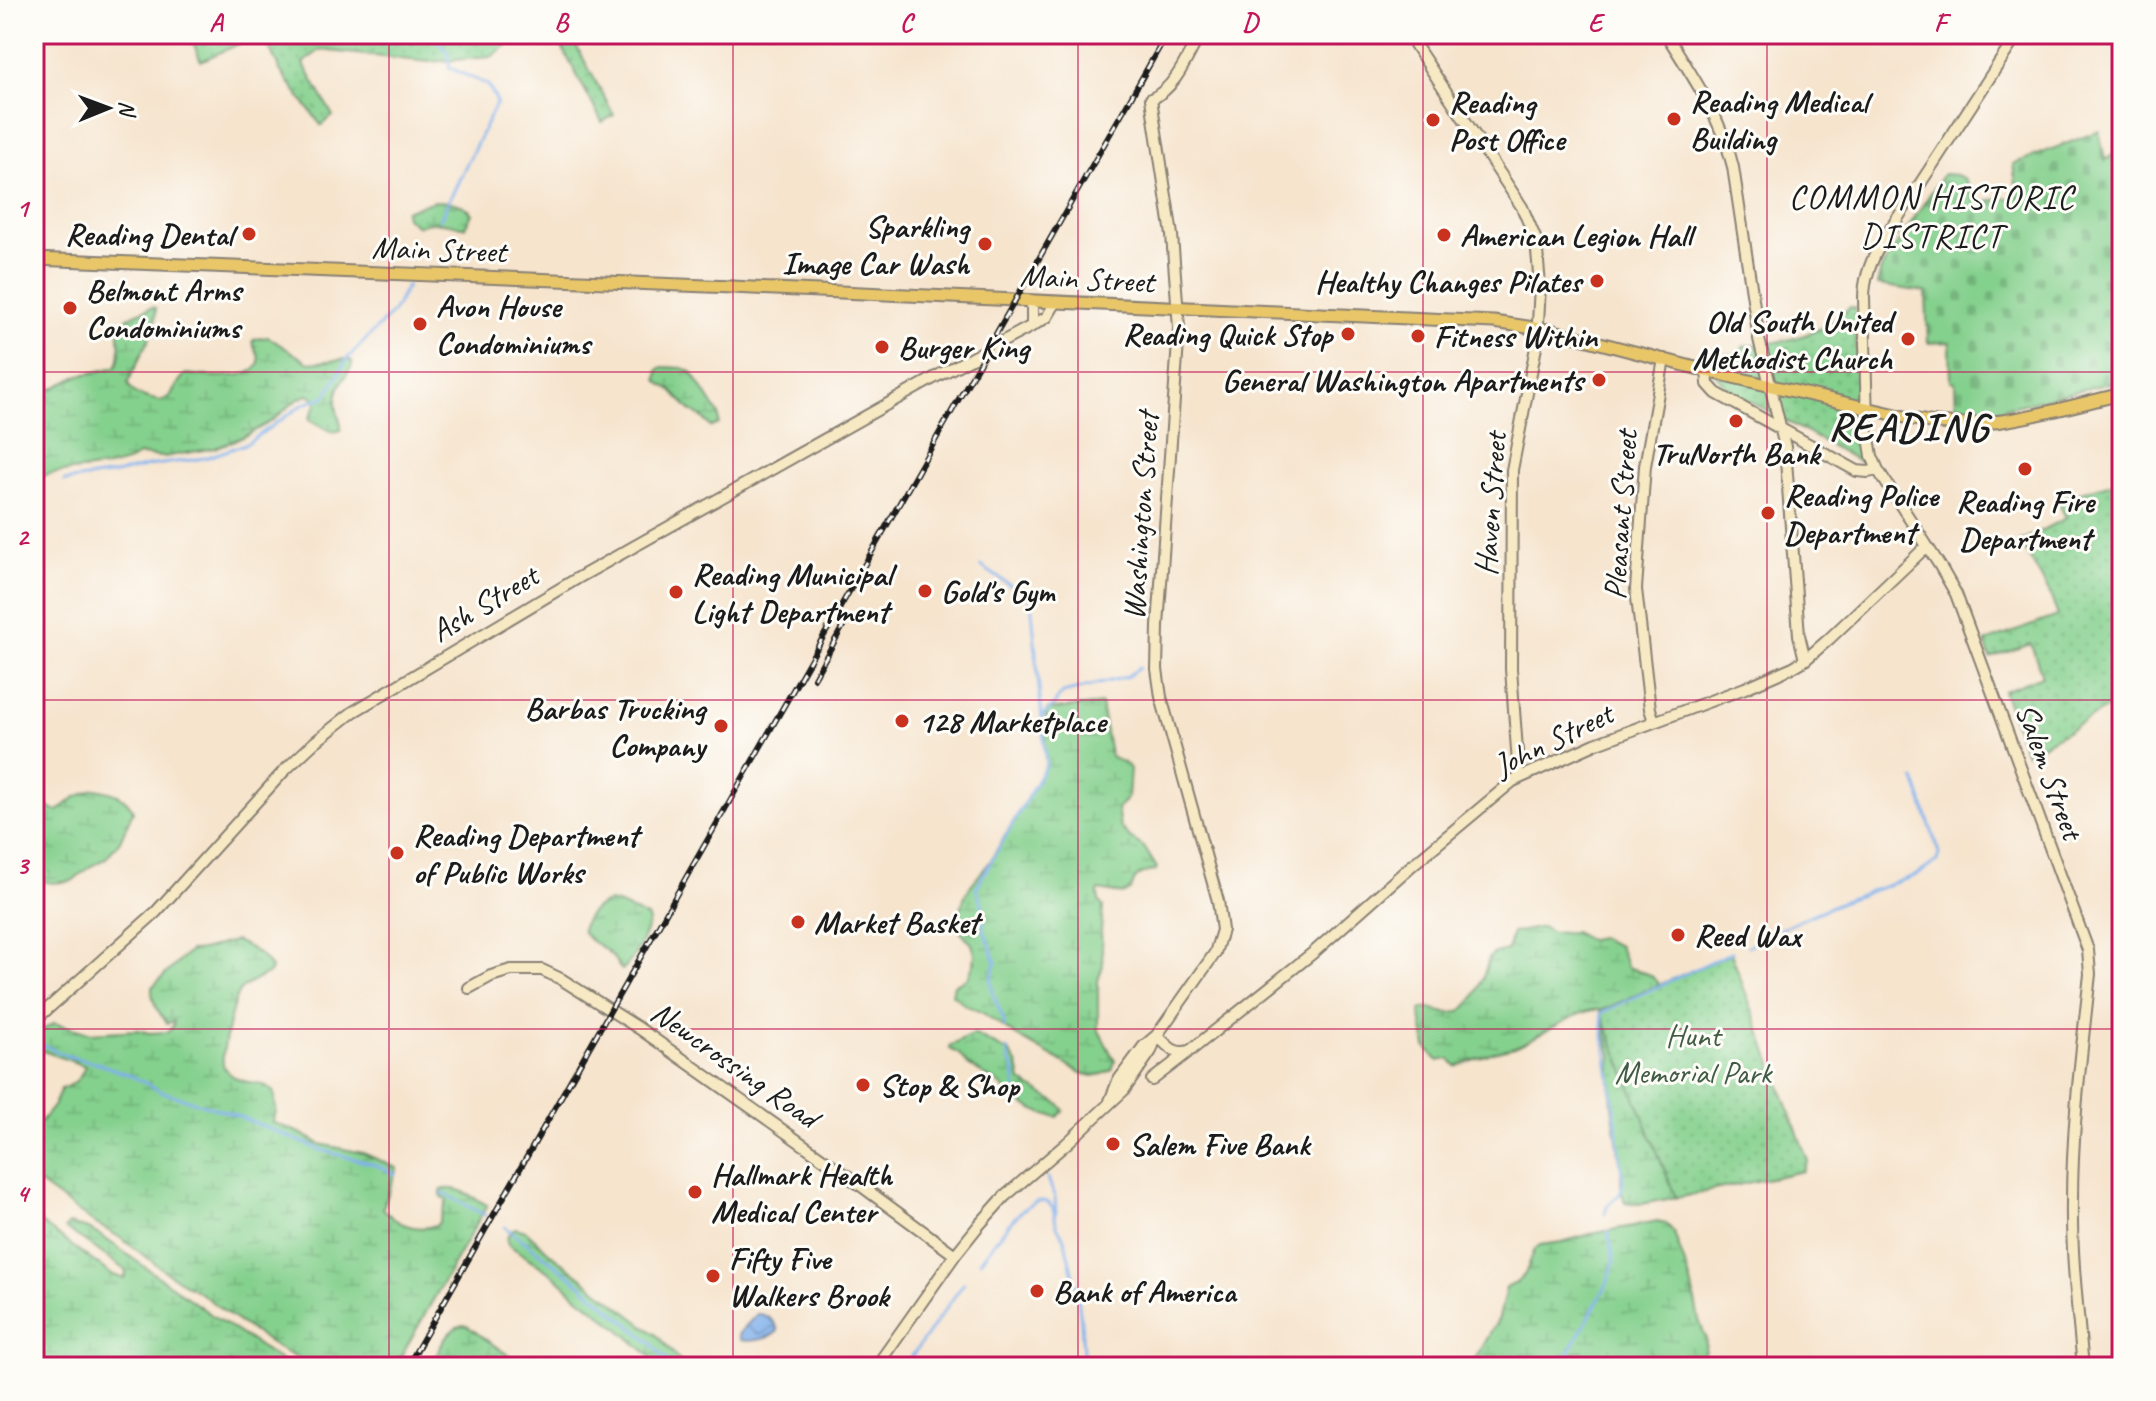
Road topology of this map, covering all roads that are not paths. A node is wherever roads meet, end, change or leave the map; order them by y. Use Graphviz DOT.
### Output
graph roads {
  1 [pos="1200,34"];
  2 [pos="1408,34"];
  3 [pos="1666,34"];
  4 [pos="2018,34"];
  5 [pos="34,259"];
  6 [pos="1032,301"];
  7 [pos="1056,302"];
  8 [pos="1178,308"];
  9 [pos="1032,326"];
  10 [pos="1539,328"];
  11 [pos="1664,359"];
  12 [pos="1707,371"];
  13 [pos="1770,386"];
  14 [pos="2122,394"];
  15 [pos="1867,408"];
  16 [pos="1782,429"];
  17 [pos="1878,470"];
  18 [pos="1927,546"];
  19 [pos="1805,660"];
  20 [pos="1654,721"];
  21 [pos="1519,777"];
  22 [pos="469,988"];
  23 [pos="34,1021"];
  24 [pos="1157,1035"];
  25 [pos="1188,1051"];
  26 [pos="1152,1080"];
  27 [pos="955,1255"];
  28 [pos="876,1367"];
  29 [pos="2083,1367"];
  1 -- 8 [label="street, Washington Street"];
  2 -- 10 [label="street, Haven Street"];
  3 -- 13 [label="street"];
  4 -- 15 [label="street, Salem Street"];
  5 -- 6 [label="main road, Main Street"];
  6 -- 7 [label="main road, Main Street"];
  6 -- 9 [label="street"];
  7 -- 8 [label="main road, Main Street"];
  7 -- 9 [label="street, Ash Street"];
  8 -- 10 [label="main road, Main Street"];
  8 -- 24 [label="street, Washington Street"];
  9 -- 23 [label="street, Ash Street"];
  10 -- 11 [label="main road, Main Street"];
  10 -- 21 [label="street, Haven Street"];
  11 -- 12 [label="main road, Main Street"];
  11 -- 20 [label="street, Pleasant Street"];
  12 -- 13 [label="main road, Main Street"];
  12 -- 16 [label="street"];
  13 -- 15 [label="main road, Main Street"];
  13 -- 16 [label="street"];
  14 -- 15 [label="main road, Main Street"];
  15 -- 17 [label="street, Salem Street"];
  16 -- 17 [label="street"];
  16 -- 19 [label="street"];
  17 -- 18 [label="street, Salem Street"];
  18 -- 19 [label="street, John Street"];
  18 -- 29 [label="street, Salem Street"];
  19 -- 20 [label="street, John Street"];
  20 -- 21 [label="street, John Street"];
  21 -- 25 [label="street, John Street"];
  22 -- 27 [label="street, Newcrossing Road"];
  24 -- 25 [label="street"];
  24 -- 27 [label="street"];
  25 -- 26 [label="street, John Street"];
  27 -- 28 [label="street"];
}
